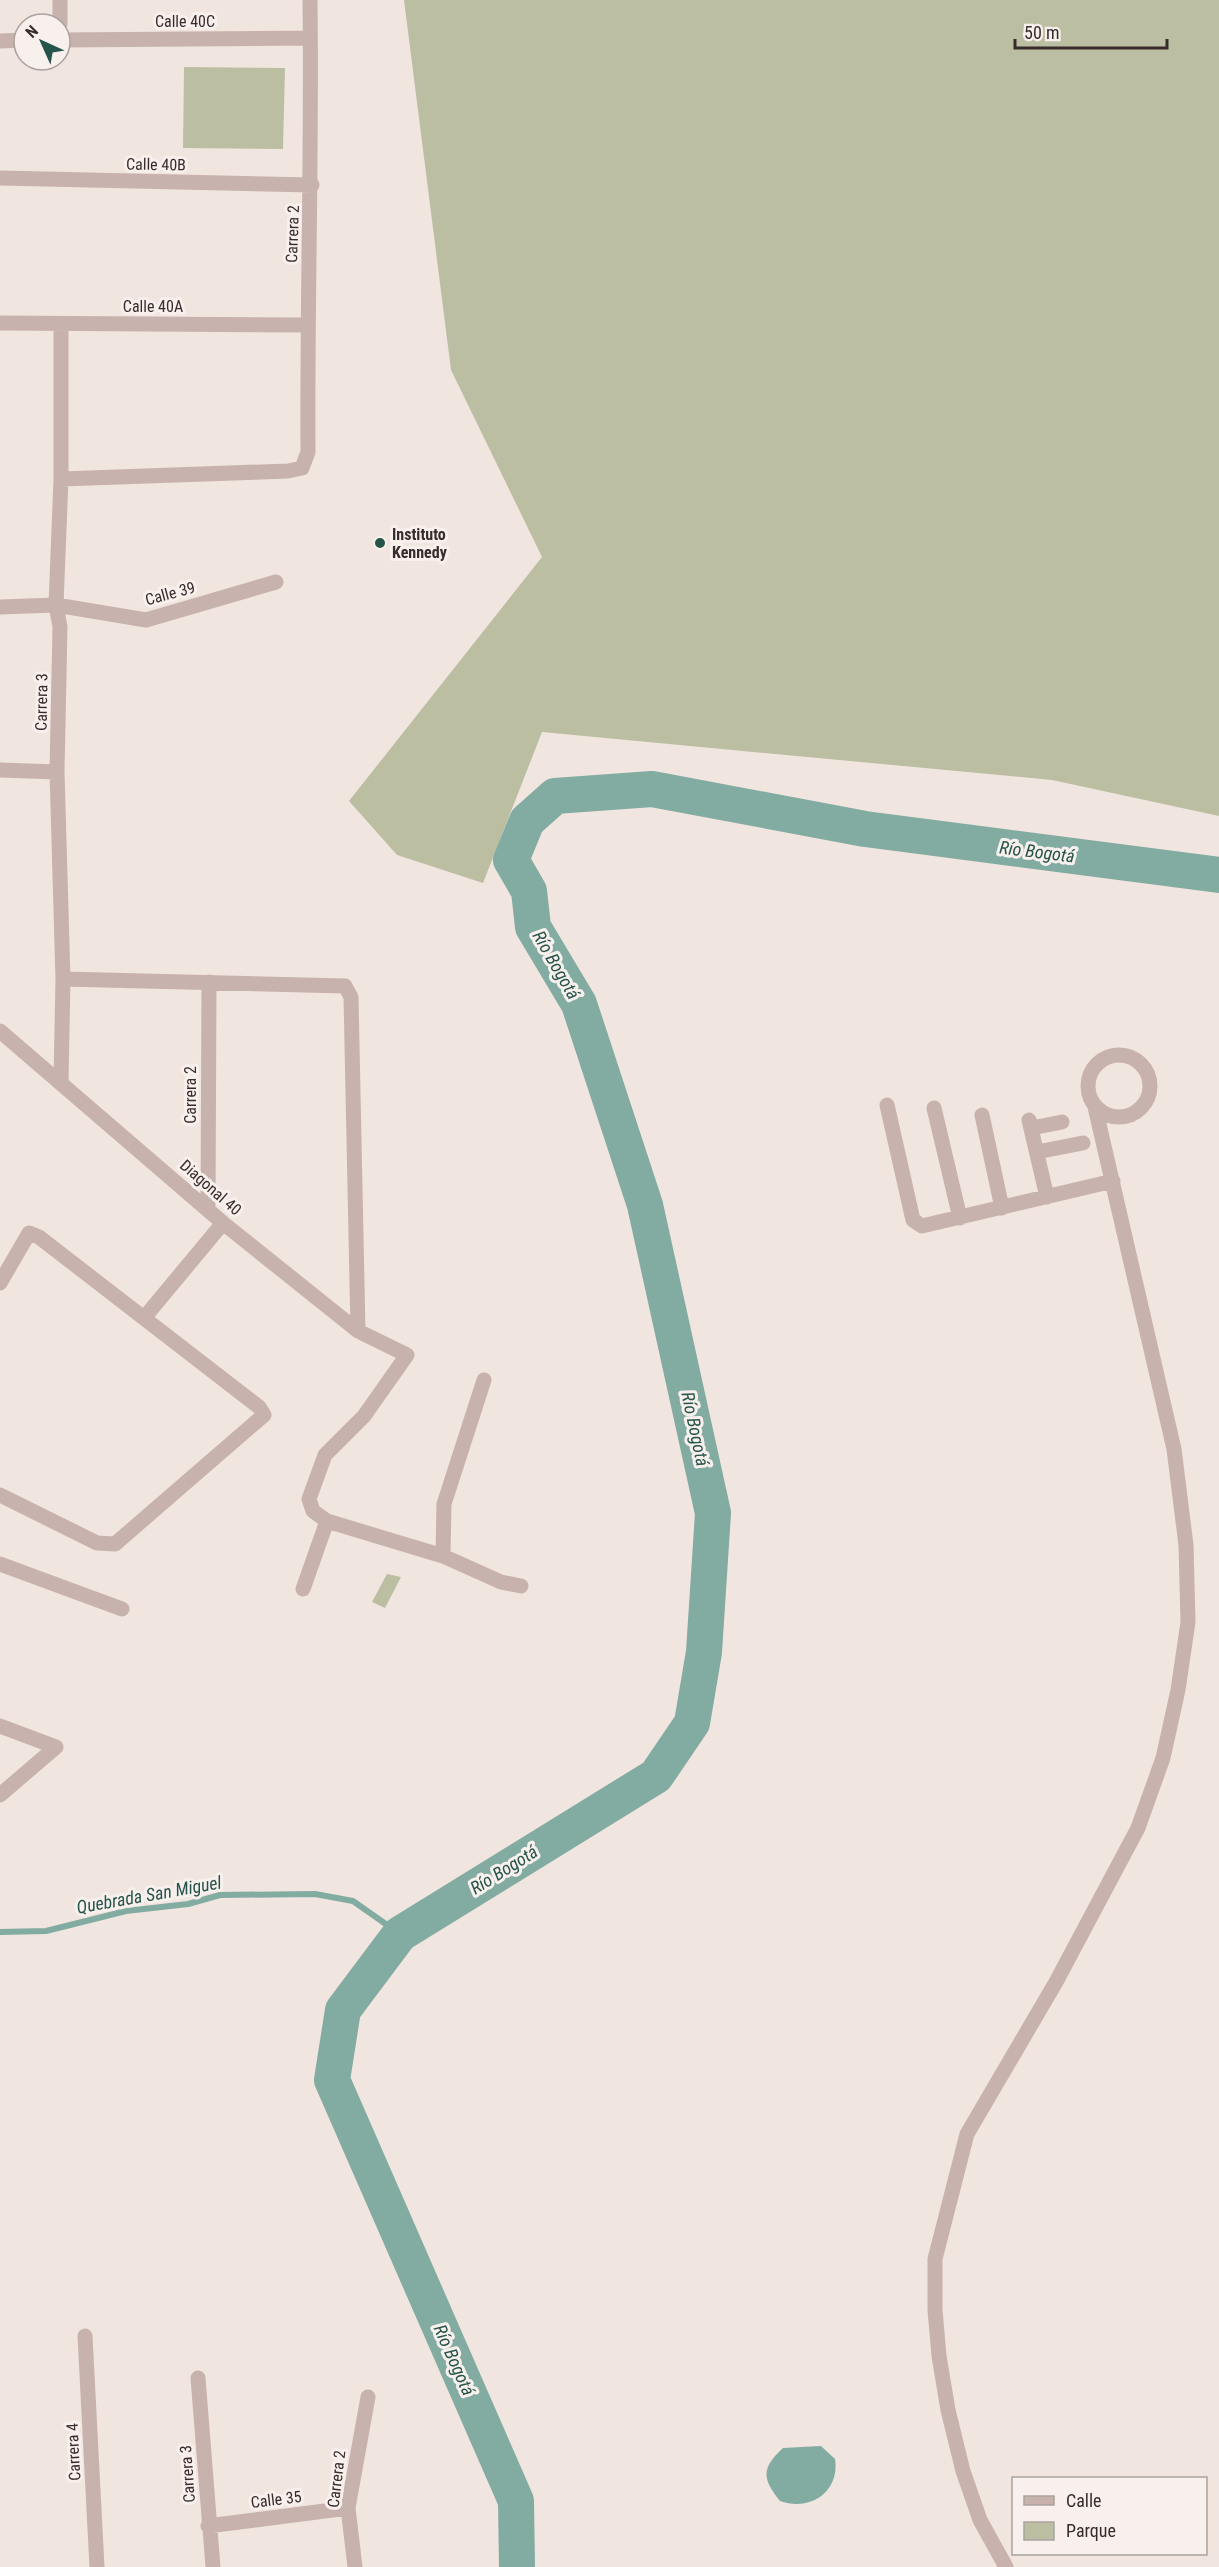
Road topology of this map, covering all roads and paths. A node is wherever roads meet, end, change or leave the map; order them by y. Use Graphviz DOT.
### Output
graph roads {
  1 [pos="310,0"];
  2 [pos="310,38"];
  3 [pos="72,40"];
  4 [pos="0,178"];
  5 [pos="312,185"];
  6 [pos="0,322"];
  7 [pos="61,324"];
  8 [pos="307,325"];
  9 [pos="61,479"];
  10 [pos="276,582"];
  11 [pos="56,605"];
  12 [pos="0,607"];
  13 [pos="0,770"];
  14 [pos="57,772"];
  15 [pos="63,979"];
  16 [pos="209,982"];
  17 [pos="0,1031"];
  18 [pos="61,1081"];
  19 [pos="887,1105"];
  20 [pos="1095,1107"];
  21 [pos="934,1108"];
  22 [pos="982,1114"];
  23 [pos="1062,1122"];
  24 [pos="1083,1143"];
  25 [pos="1037,1152"];
  26 [pos="1113,1181"];
  27 [pos="1047,1197"];
  28 [pos="208,1207"];
  29 [pos="1002,1208"];
  30 [pos="960,1218"];
  31 [pos="224,1223"];
  32 [pos="0,1283"];
  33 [pos="144,1318"];
  34 [pos="358,1331"];
  35 [pos="484,1380"];
  36 [pos="0,1495"];
  37 [pos="327,1521"];
  38 [pos="443,1556"];
  39 [pos="0,1564"];
  40 [pos="521,1586"];
  41 [pos="303,1589"];
  42 [pos="122,1609"];
  43 [pos="0,1726"];
  44 [pos="0,1795"];
  45 [pos="85,2336"];
  46 [pos="198,2379"];
  47 [pos="368,2397"];
  48 [pos="348,2508"];
  49 [pos="208,2526"];
  50 [pos="97,2567"];
  51 [pos="213,2567"];
  52 [pos="355,2567"];
  53 [pos="1006,2567"];
  1 -- 2 [label="street, Carrera 2"];
  2 -- 3 [label="street, Calle 40C"];
  2 -- 5 [label="street, Carrera 2"];
  4 -- 5 [label="street, Calle 40B"];
  5 -- 8 [label="street, Carrera 2"];
  6 -- 7 [label="street, Calle 40A"];
  7 -- 8 [label="street, Calle 40A"];
  7 -- 9 [label="street, Carrera 3"];
  8 -- 9 [label="street, Carrera 2"];
  9 -- 11 [label="street, Carrera 3"];
  10 -- 11 [label="street, Calle 39"];
  11 -- 12 [label="street, Calle 39"];
  11 -- 14 [label="street, Carrera 3"];
  13 -- 14 [label="street"];
  14 -- 15 [label="street, Carrera 3"];
  15 -- 16 [label="street"];
  15 -- 18 [label="street, Carrera 3"];
  16 -- 28 [label="street, Carrera 2"];
  16 -- 34 [label="street"];
  17 -- 18 [label="street, Diagonal 40"];
  18 -- 28 [label="street, Diagonal 40"];
  19 -- 30 [label="street"];
  20 -- 20 [label="street"];
  20 -- 26 [label="street"];
  21 -- 30 [label="street"];
  22 -- 29 [label="street"];
  23 -- 25 [label="street"];
  24 -- 25 [label="street"];
  25 -- 27 [label="street"];
  26 -- 27 [label="street"];
  26 -- 53 [label="street"];
  27 -- 29 [label="street"];
  28 -- 31 [label="street, Diagonal 40"];
  29 -- 30 [label="street"];
  31 -- 33 [label="street"];
  31 -- 34 [label="street, Diagonal 40"];
  32 -- 33 [label="street"];
  33 -- 36 [label="street"];
  34 -- 37 [label="street, Diagonal 40"];
  35 -- 38 [label="street"];
  37 -- 38 [label="street"];
  37 -- 41 [label="street"];
  38 -- 40 [label="street"];
  39 -- 42 [label="street"];
  43 -- 44 [label="street"];
  45 -- 50 [label="street, Carrera 4"];
  46 -- 49 [label="street, Carrera 3"];
  47 -- 48 [label="street, Carrera 2"];
  48 -- 49 [label="street, Calle 35"];
  48 -- 52 [label="street, Carrera 2"];
  49 -- 51 [label="street, Carrera 3"];
}
